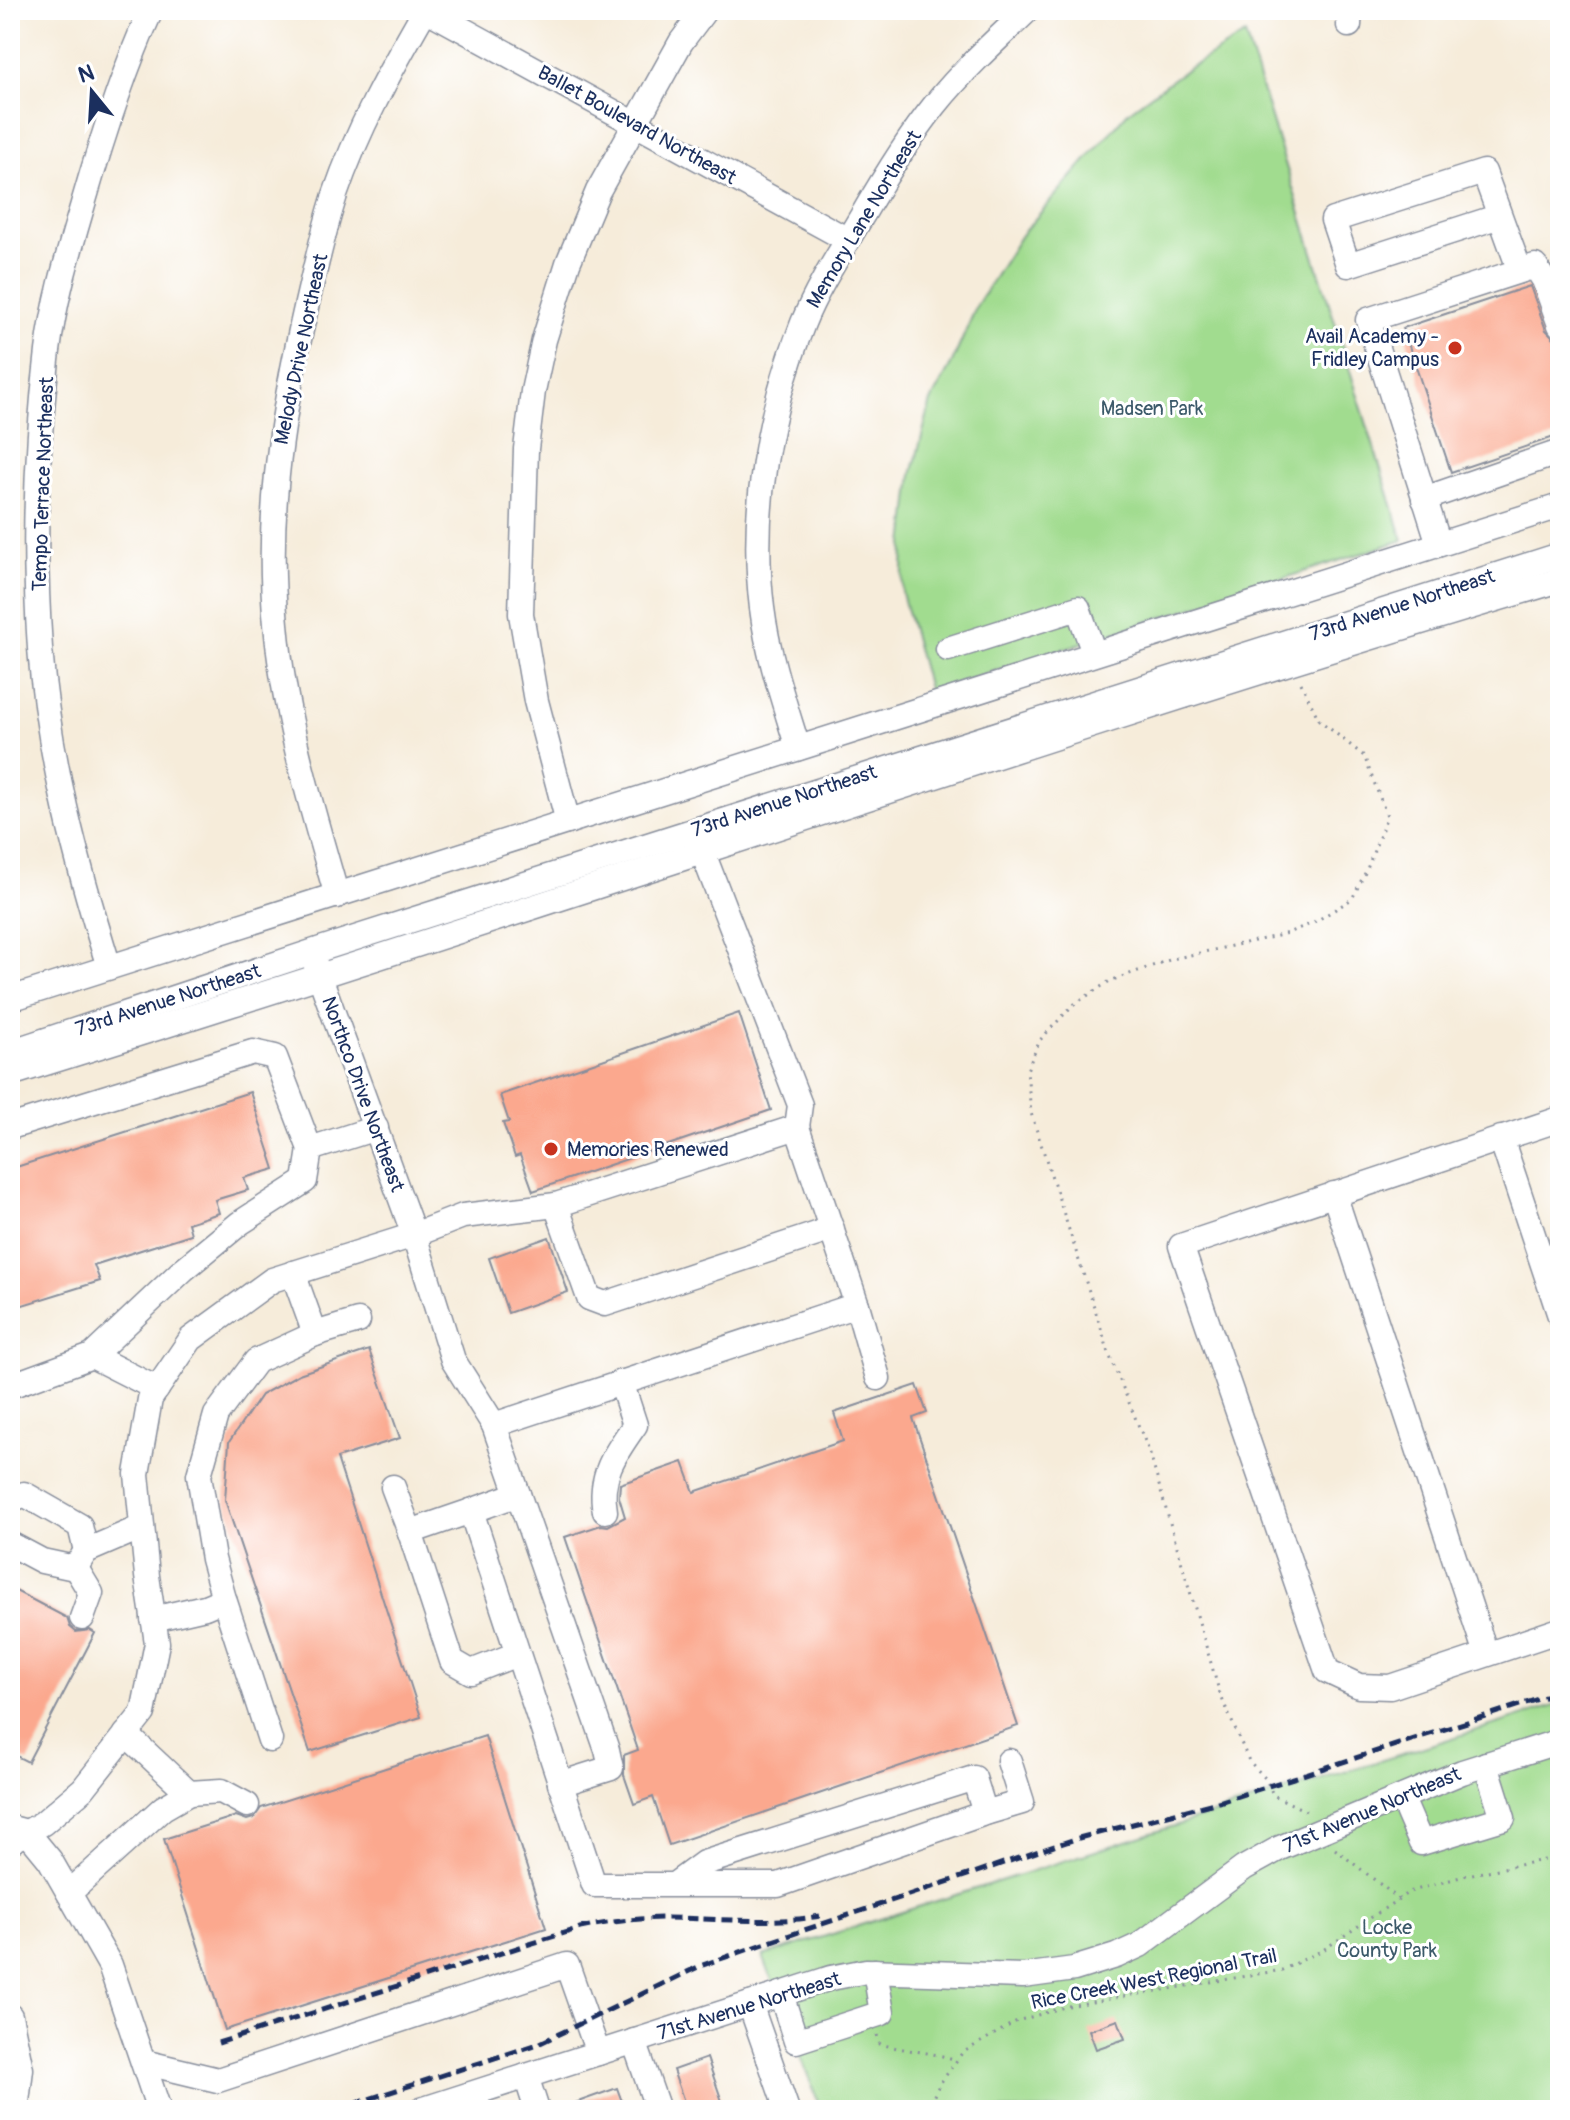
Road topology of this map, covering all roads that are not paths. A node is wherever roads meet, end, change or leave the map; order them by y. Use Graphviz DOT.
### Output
graph roads {
  1 [pos="151,10"];
  2 [pos="426,10"];
  3 [pos="705,10"];
  4 [pos="1028,10"];
  5 [pos="635,124"];
  6 [pos="1500,216"];
  7 [pos="848,240"];
  8 [pos="1520,271"];
  9 [pos="1560,325"];
  10 [pos="1560,452"];
  11 [pos="1424,499"];
  12 [pos="1560,506"];
  13 [pos="1439,544"];
  14 [pos="1560,555"];
  15 [pos="1560,580"];
  16 [pos="948,649"];
  17 [pos="1094,653"];
  18 [pos="798,748"];
  19 [pos="568,822"];
  20 [pos="703,853"];
  21 [pos="337,896"];
  22 [pos="312,952"];
  23 [pos="109,967"];
  24 [pos="320,978"];
  25 [pos="10,999"];
  26 [pos="10,1052"];
  27 [pos="10,1074"];
  28 [pos="1560,1119"];
  29 [pos="10,1127"];
  30 [pos="797,1127"];
  31 [pos="376,1128"];
  32 [pos="1501,1138"];
  33 [pos="310,1149"];
  34 [pos="1334,1194"];
  35 [pos="556,1205"];
  36 [pos="832,1229"];
  37 [pos="414,1235"];
  38 [pos="293,1273"];
  39 [pos="857,1305"];
  40 [pos="1560,1316"];
  41 [pos="358,1321"];
  42 [pos="315,1334"];
  43 [pos="92,1356"];
  44 [pos="878,1378"];
  45 [pos="621,1382"];
  46 [pos="10,1386"];
  47 [pos="157,1389"];
  48 [pos="494,1425"];
  49 [pos="393,1487"];
  50 [pos="518,1494"];
  51 [pos="10,1501"];
  52 [pos="471,1511"];
  53 [pos="605,1511"];
  54 [pos="142,1527"];
  55 [pos="410,1532"];
  56 [pos="10,1544"];
  57 [pos="80,1558"];
  58 [pos="224,1599"];
  59 [pos="82,1618"];
  60 [pos="153,1619"];
  61 [pos="1560,1630"];
  62 [pos="517,1654"];
  63 [pos="1486,1654"];
  64 [pos="126,1734"];
  65 [pos="270,1740"];
  66 [pos="1560,1741"];
  67 [pos="1009,1761"];
  68 [pos="1486,1764"];
  69 [pos="560,1784"];
  70 [pos="189,1793"];
  71 [pos="1402,1799"];
  72 [pos="247,1805"];
  73 [pos="985,1813"];
  74 [pos="16,1834"];
  75 [pos="674,1885"];
  76 [pos="69,1893"];
  77 [pos="875,1971"];
  78 [pos="781,1994"];
  79 [pos="750,2004"];
  80 [pos="10,2016"];
  81 [pos="634,2041"];
  82 [pos="598,2053"];
  83 [pos="143,2062"];
  84 [pos="526,2076"];
  85 [pos="16,2110"];
  86 [pos="159,2110"];
  87 [pos="421,2110"];
  88 [pos="537,2110"];
  89 [pos="658,2110"];
  90 [pos="787,2110"];
  1 -- 23 [label="street, Tempo Terrace Northeast"];
  2 -- 5 [label="street, Ballet Boulevard Northeast"];
  2 -- 21 [label="street, Melody Drive Northeast"];
  3 -- 5 [label="street"];
  4 -- 7 [label="street, Memory Lane Northeast"];
  5 -- 7 [label="street, Ballet Boulevard Northeast"];
  5 -- 19 [label="street"];
  6 -- 6 [label="street"];
  6 -- 8 [label="street"];
  7 -- 18 [label="street, Memory Lane Northeast"];
  8 -- 9 [label="street"];
  8 -- 11 [label="street"];
  10 -- 11 [label="street"];
  11 -- 13 [label="street"];
  12 -- 13 [label="street"];
  13 -- 17 [label="street"];
  14 -- 22 [label="street, 73rd Avenue Northeast"];
  15 -- 20 [label="street, 73rd Avenue Northeast"];
  16 -- 17 [label="street"];
  17 -- 18 [label="street"];
  18 -- 19 [label="street"];
  19 -- 21 [label="street"];
  20 -- 24 [label="street, 73rd Avenue Northeast"];
  20 -- 30 [label="street"];
  21 -- 23 [label="street"];
  22 -- 24 [label="street, Northco Drive Northeast"];
  22 -- 26 [label="street, 73rd Avenue Northeast"];
  23 -- 25 [label="street"];
  24 -- 27 [label="street, 73rd Avenue Northeast"];
  24 -- 31 [label="street, Northco Drive Northeast"];
  28 -- 32 [label="street"];
  29 -- 33 [label="street"];
  30 -- 35 [label="street"];
  30 -- 36 [label="street"];
  31 -- 33 [label="street"];
  31 -- 37 [label="street, Northco Drive Northeast"];
  32 -- 34 [label="street"];
  32 -- 40 [label="street"];
  33 -- 43 [label="street"];
  34 -- 63 [label="street"];
  34 -- 63 [label="street"];
  35 -- 36 [label="street"];
  35 -- 37 [label="street"];
  36 -- 39 [label="street"];
  37 -- 38 [label="street"];
  37 -- 48 [label="street, Northco Drive Northeast"];
  38 -- 42 [label="street"];
  38 -- 47 [label="street"];
  39 -- 44 [label="street"];
  39 -- 45 [label="street"];
  41 -- 42 [label="street"];
  42 -- 58 [label="street"];
  43 -- 46 [label="street"];
  43 -- 47 [label="street"];
  45 -- 48 [label="street"];
  45 -- 53 [label="street"];
  47 -- 54 [label="street"];
  48 -- 50 [label="street, Northco Drive Northeast"];
  49 -- 55 [label="street"];
  50 -- 52 [label="street"];
  50 -- 69 [label="street, Northco Drive Northeast"];
  51 -- 57 [label="street"];
  52 -- 55 [label="street"];
  52 -- 62 [label="street"];
  54 -- 57 [label="street"];
  54 -- 60 [label="street"];
  55 -- 62 [label="street"];
  56 -- 57 [label="street"];
  57 -- 59 [label="street"];
  58 -- 60 [label="street"];
  58 -- 65 [label="street"];
  60 -- 64 [label="street"];
  61 -- 63 [label="street"];
  62 -- 69 [label="street"];
  64 -- 70 [label="street"];
  64 -- 74 [label="street"];
  66 -- 68 [label="street, 71st Avenue Northeast"];
  67 -- 73 [label="street"];
  68 -- 71 [label="street, 71st Avenue Northeast"];
  68 -- 71 [label="street"];
  69 -- 75 [label="street"];
  70 -- 72 [label="street"];
  70 -- 76 [label="street"];
  71 -- 77 [label="street, 71st Avenue Northeast"];
  73 -- 75 [label="street"];
  73 -- 75 [label="street"];
  74 -- 76 [label="street"];
  76 -- 83 [label="street"];
  77 -- 78 [label="street, 71st Avenue Northeast"];
  77 -- 78 [label="street"];
  78 -- 79 [label="street, 71st Avenue Northeast"];
  79 -- 81 [label="street, 71st Avenue Northeast"];
  79 -- 90 [label="street"];
  80 -- 85 [label="street"];
  81 -- 82 [label="street, 71st Avenue Northeast"];
  81 -- 89 [label="street"];
  82 -- 83 [label="street"];
  82 -- 84 [label="street, 71st Avenue Northeast"];
  83 -- 86 [label="street"];
  84 -- 87 [label="street, 71st Avenue Northeast"];
  84 -- 88 [label="street"];
}
